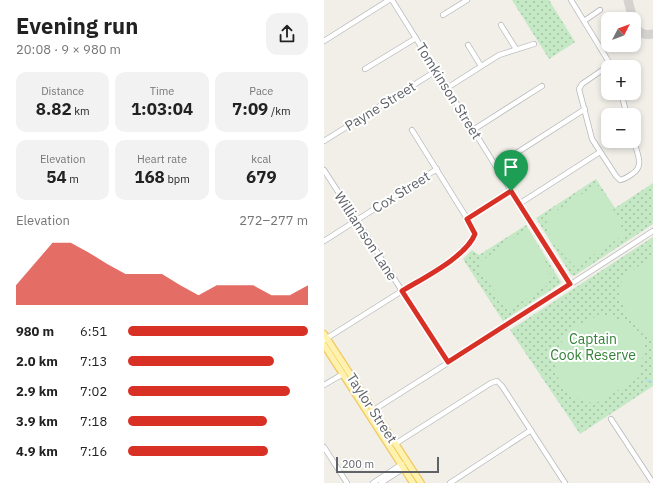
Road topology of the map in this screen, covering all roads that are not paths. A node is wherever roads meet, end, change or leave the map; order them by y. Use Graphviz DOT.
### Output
graph roads {
  1 [pos="390,0"];
  2 [pos="467,0"];
  3 [pos="571,0"];
  4 [pos="600,10"];
  5 [pos="443,15"];
  6 [pos="584,21"];
  7 [pos="501,26"];
  8 [pos="416,38"];
  9 [pos="324,42"];
  10 [pos="534,44"];
  11 [pos="468,46"];
  12 [pos="516,49"];
  13 [pos="608,60"];
  14 [pos="481,66"];
  15 [pos="365,69"];
  16 [pos="436,71"];
  17 [pos="601,73"];
  18 [pos="542,86"];
  19 [pos="448,88"];
  20 [pos="585,109"];
  21 [pos="412,130"];
  22 [pos="473,130"];
  23 [pos="324,141"];
  24 [pos="636,148"];
  25 [pos="600,152"];
  26 [pos="496,166"];
  27 [pos="437,169"];
  28 [pos="324,170"];
  29 [pos="511,191"];
  30 [pos="519,204"];
  31 [pos="467,219"];
  32 [pos="357,220"];
  33 [pos="653,231"];
  34 [pos="324,241"];
  35 [pos="570,284"];
  36 [pos="402,291"];
  37 [pos="325,337"];
  38 [pos="324,345"];
  39 [pos="448,362"];
  40 [pos="343,374"];
  41 [pos="324,386"];
  42 [pos="371,412"];
  43 [pos="611,419"];
  44 [pos="531,430"];
  45 [pos="396,444"];
  46 [pos="324,447"];
  47 [pos="403,466"];
  48 [pos="347,483"];
  49 [pos="374,483"];
  50 [pos="381,483"];
  51 [pos="414,483"];
  52 [pos="421,483"];
  53 [pos="450,483"];
  54 [pos="565,483"];
  55 [pos="652,483"];
  1 -- 8 [label="street, Tomkinson Street"];
  1 -- 9 [label="street"];
  2 -- 5 [label="street"];
  3 -- 6 [label="street"];
  4 -- 6 [label="street"];
  6 -- 13 [label="street"];
  7 -- 12 [label="street"];
  8 -- 15 [label="street"];
  8 -- 16 [label="street, Tomkinson Street"];
  10 -- 12 [label="street"];
  11 -- 14 [label="street"];
  12 -- 14 [label="street"];
  14 -- 19 [label="street"];
  16 -- 19 [label="street, Tomkinson Street"];
  16 -- 23 [label="street, Payne Street"];
  17 -- 20 [label="street"];
  18 -- 22 [label="street"];
  19 -- 22 [label="street, Tomkinson Street"];
  20 -- 25 [label="street"];
  20 -- 26 [label="street"];
  21 -- 27 [label="street"];
  22 -- 26 [label="street, Tomkinson Street"];
  24 -- 25 [label="street"];
  25 -- 30 [label="street"];
  26 -- 29 [label="street, Tomkinson Street"];
  27 -- 31 [label="street"];
  27 -- 32 [label="street, Cox Street"];
  28 -- 32 [label="street, Williamson Lane"];
  29 -- 30 [label="street, Tomkinson Street"];
  29 -- 31 [label="street"];
  30 -- 35 [label="street, Tomkinson Street"];
  31 -- 36 [label="street"];
  32 -- 34 [label="street, Cox Street"];
  32 -- 36 [label="street, Williamson Lane"];
  33 -- 35 [label="street"];
  35 -- 39 [label="street"];
  36 -- 37 [label="street"];
  36 -- 39 [label="street, Williamson Lane"];
  37 -- 42 [label="main road, Taylor Street"];
  38 -- 40 [label="main road, Taylor Street"];
  39 -- 42 [label="street"];
  40 -- 41 [label="street"];
  40 -- 42 [label="main road, Taylor Street"];
  42 -- 45 [label="main road, Taylor Street"];
  42 -- 47 [label="main road, Taylor Street"];
  43 -- 55 [label="street"];
  44 -- 45 [label="street"];
  44 -- 53 [label="street"];
  44 -- 54 [label="street"];
  45 -- 52 [label="main road, Taylor Street"];
  46 -- 48 [label="street"];
  47 -- 49 [label="street"];
  47 -- 50 [label="street"];
  47 -- 51 [label="main road, Taylor Street"];
}
